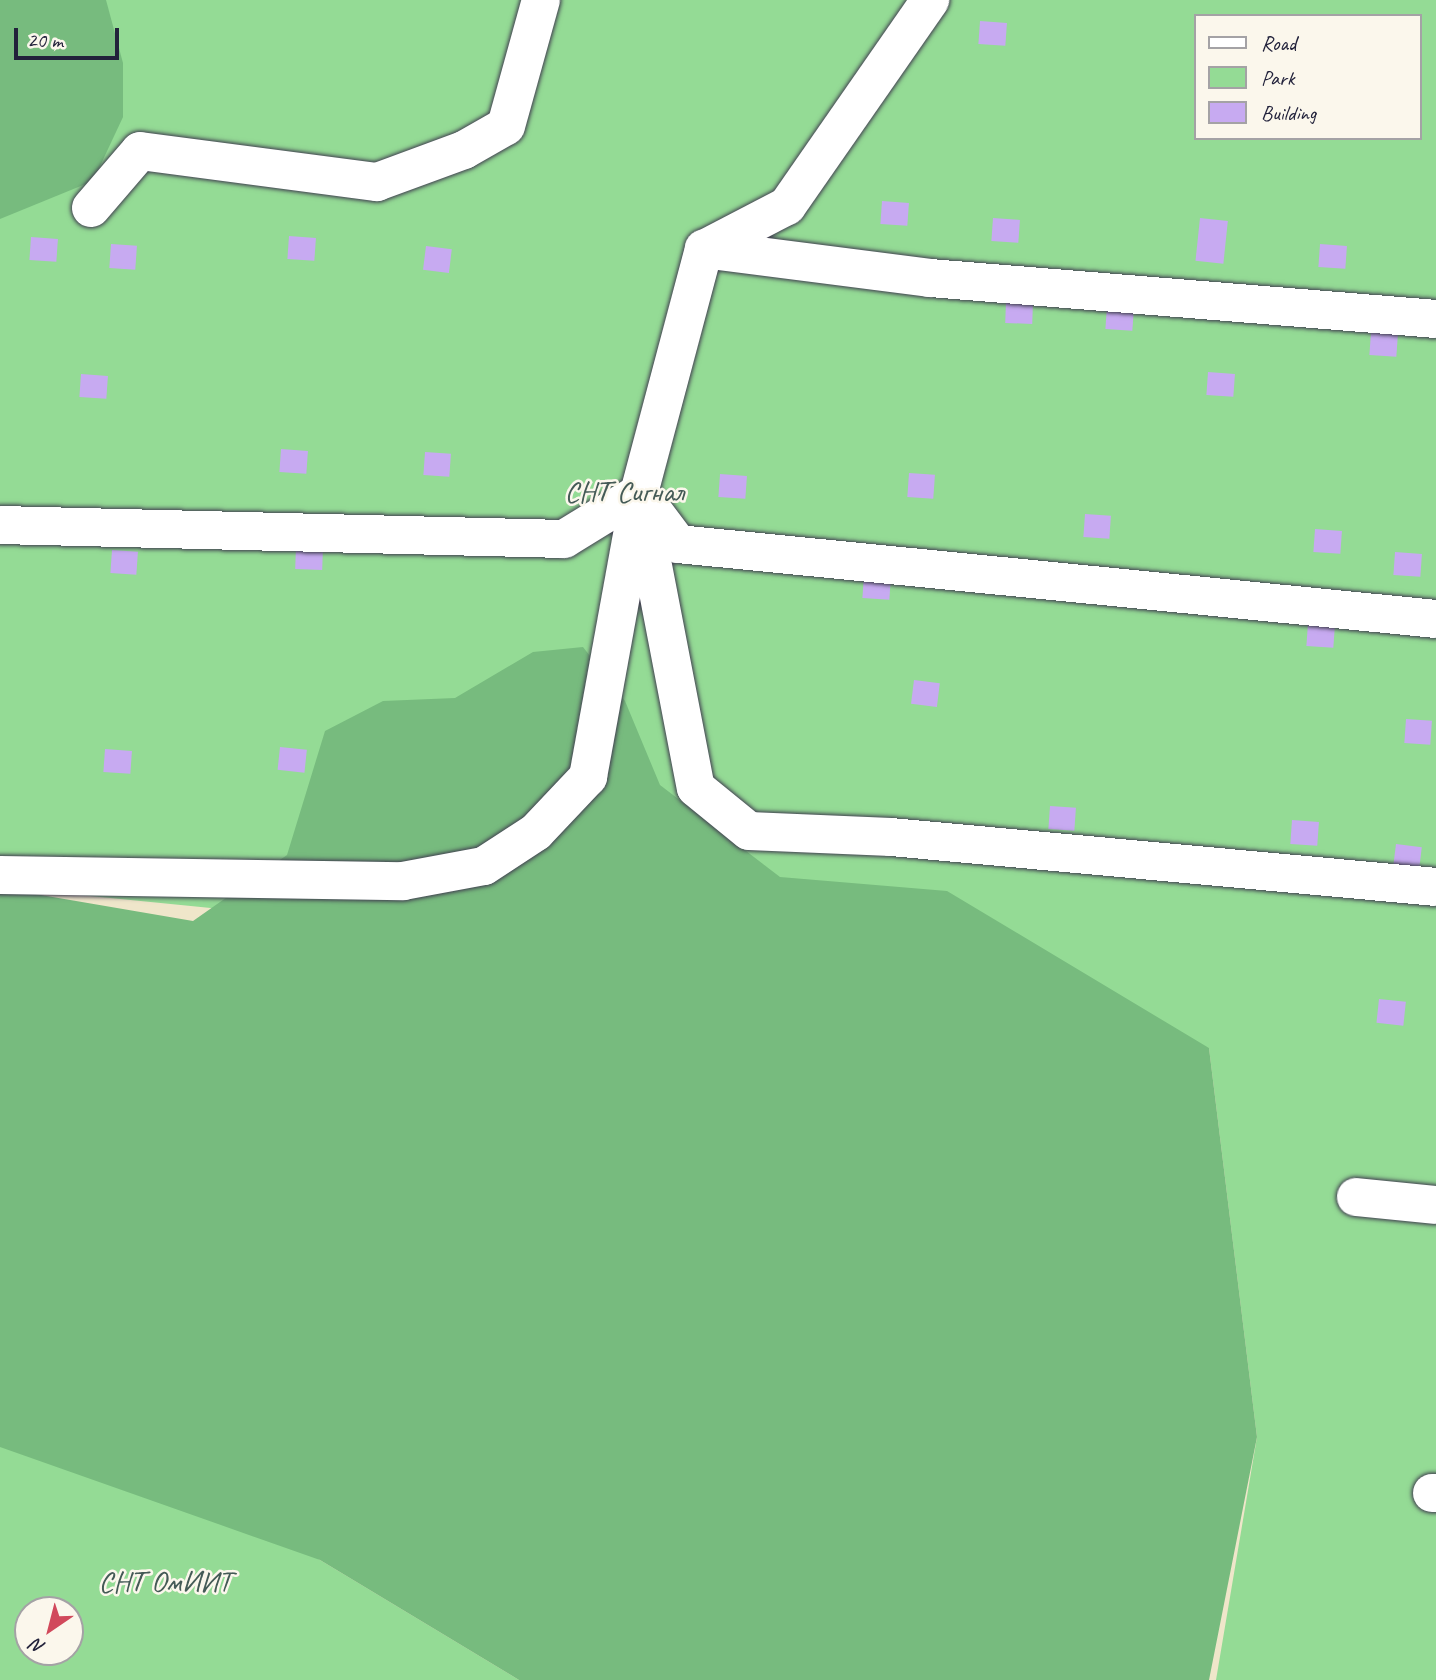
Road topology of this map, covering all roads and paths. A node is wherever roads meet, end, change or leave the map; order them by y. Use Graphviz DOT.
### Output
graph roads {
  1 [pos="541,0"];
  2 [pos="930,0"];
  3 [pos="91,208"];
  4 [pos="704,249"];
  5 [pos="1436,319"];
  6 [pos="639,493"];
  7 [pos="0,525"];
  8 [pos="1436,619"];
  9 [pos="0,875"];
  10 [pos="1436,887"];
  11 [pos="1356,1197"];
  12 [pos="1436,1205"];
  1 -- 3 [label="street"];
  2 -- 4 [label="street"];
  4 -- 5 [label="street"];
  4 -- 6 [label="street"];
  6 -- 7 [label="street"];
  6 -- 8 [label="street"];
  6 -- 9 [label="street"];
  6 -- 10 [label="street"];
  11 -- 12 [label="street"];
}
